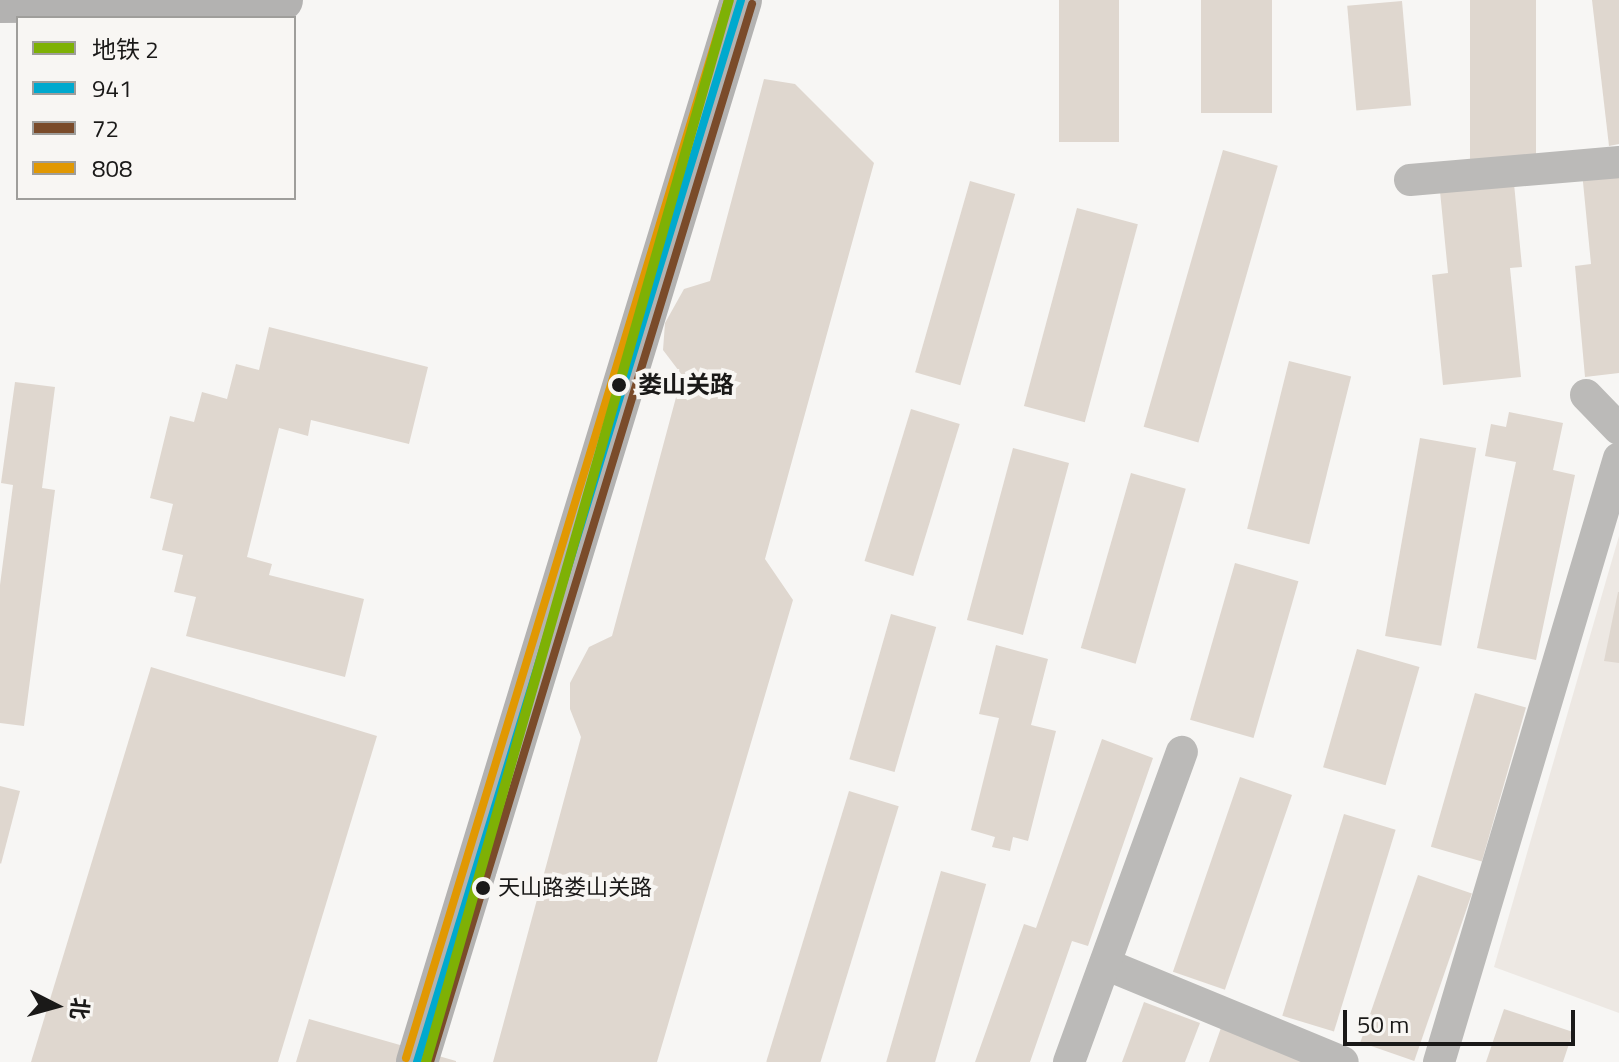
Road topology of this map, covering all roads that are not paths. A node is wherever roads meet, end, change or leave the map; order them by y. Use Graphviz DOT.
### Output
graph roads {
  1 [pos="282,0"];
  2 [pos="741,0"];
  3 [pos="0,2"];
  4 [pos="1619,162"];
  5 [pos="1410,180"];
  6 [pos="1619,393"];
  7 [pos="1619,429"];
  8 [pos="1619,458"];
  9 [pos="1182,752"];
  10 [pos="1105,964"];
  11 [pos="417,1062"];
  12 [pos="1069,1062"];
  13 [pos="1343,1062"];
  14 [pos="1439,1062"];
  1 -- 3 [label="main road"];
  2 -- 11 [label="main road"];
  4 -- 5 [label="street"];
  6 -- 7 [label="street"];
  8 -- 14 [label="street"];
  9 -- 10 [label="street"];
  10 -- 12 [label="street"];
  10 -- 13 [label="street"];
}
